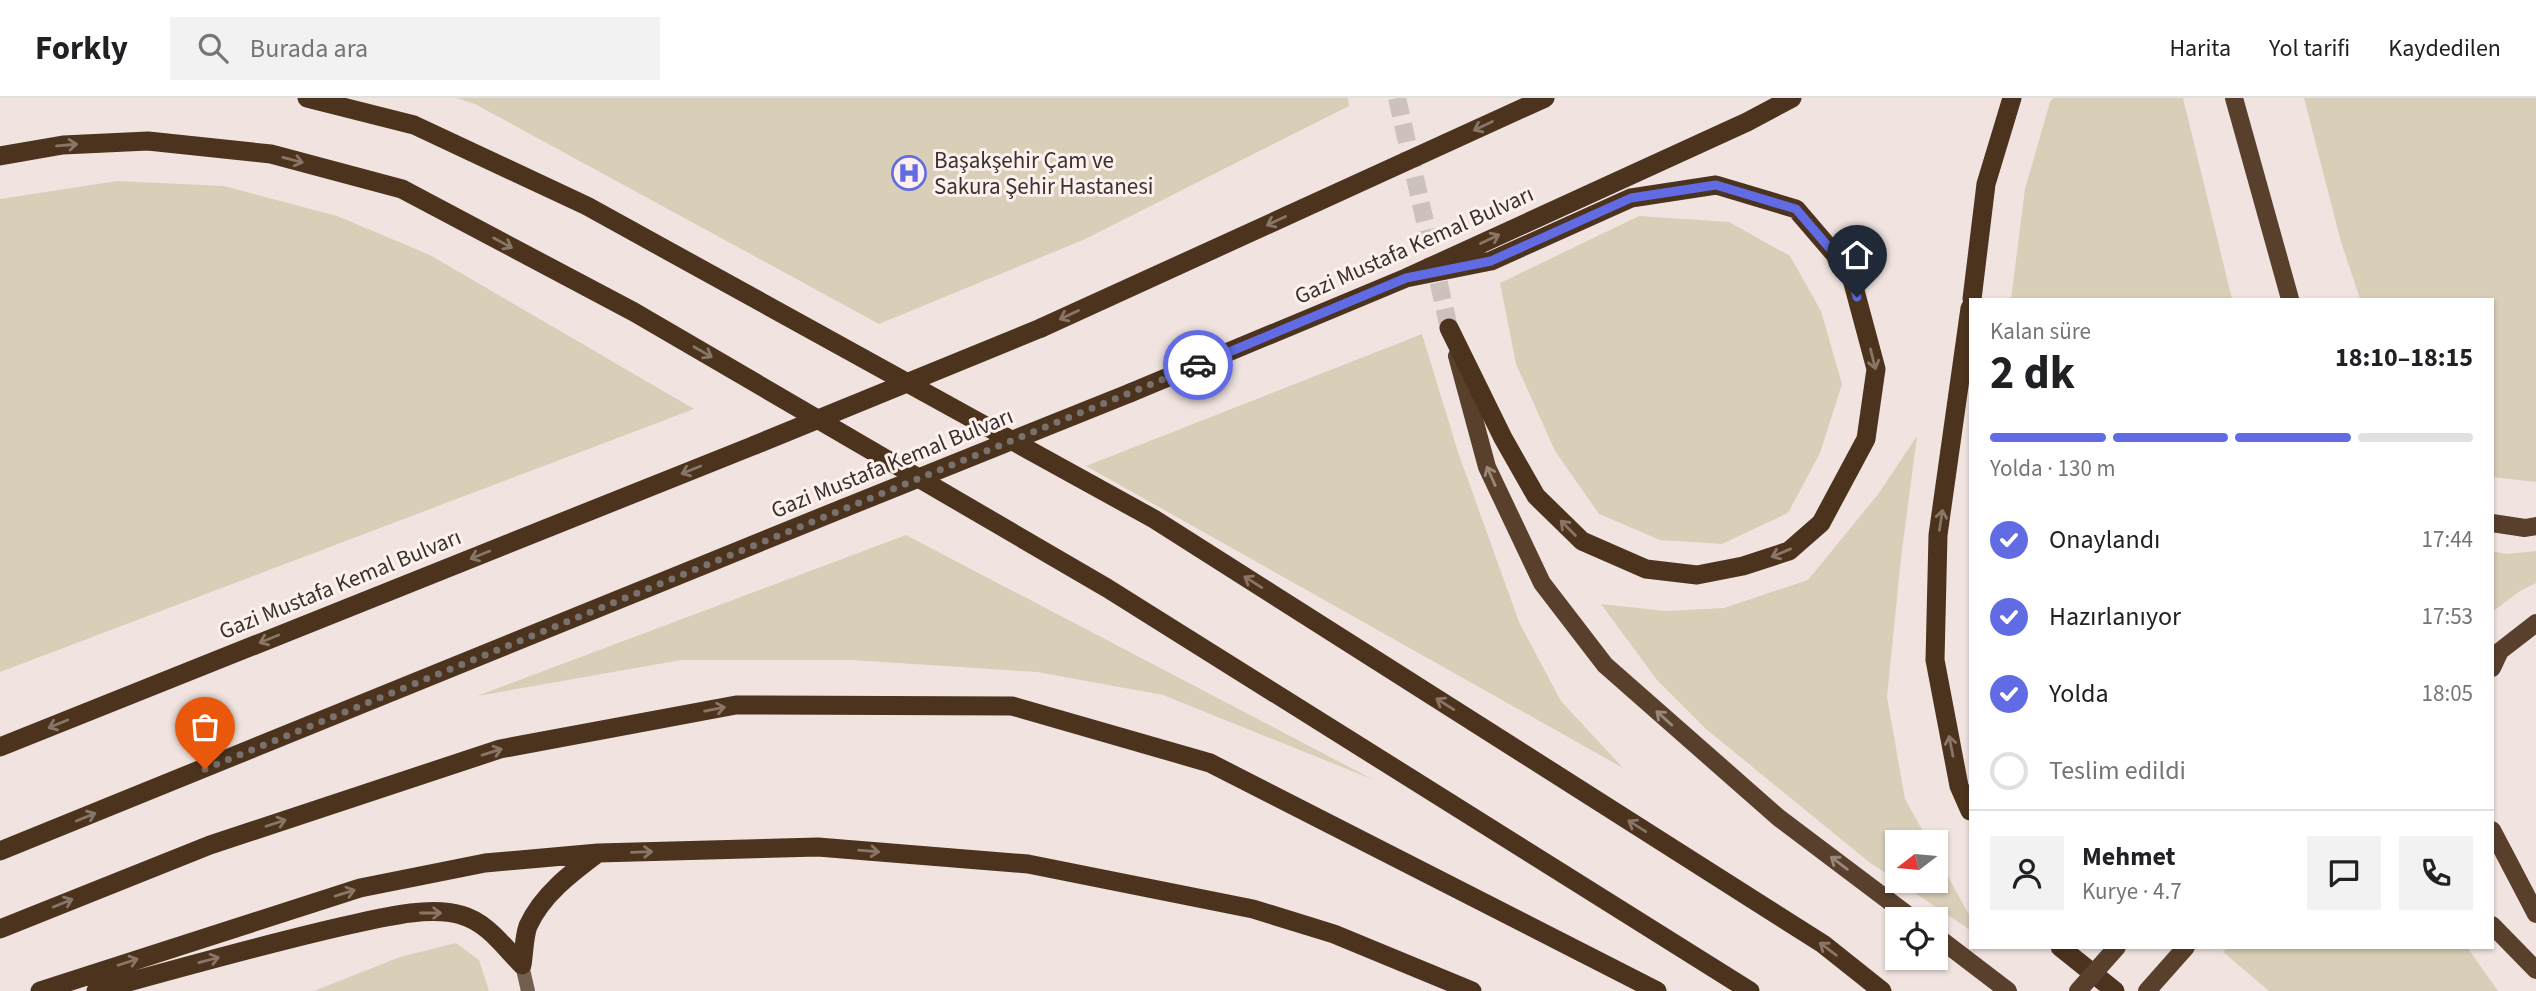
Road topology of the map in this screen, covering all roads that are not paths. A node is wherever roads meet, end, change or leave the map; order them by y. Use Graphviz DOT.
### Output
graph roads {
  1 [pos="307,98"];
  2 [pos="1545,98"];
  3 [pos="1792,98"];
  4 [pos="2012,98"];
  5 [pos="2234,98"];
  6 [pos="0,156"];
  7 [pos="1406,278"];
  8 [pos="2289,297"];
  9 [pos="1972,298"];
  10 [pos="1969,315"];
  11 [pos="1450,328"];
  12 [pos="2494,523"];
  13 [pos="2536,526"];
  14 [pos="2536,623"];
  15 [pos="2494,664"];
  16 [pos="0,744"];
  17 [pos="1969,809"];
  18 [pos="2494,834"];
  19 [pos="0,851"];
  20 [pos="598,853"];
  21 [pos="1897,907"];
  22 [pos="2536,914"];
  23 [pos="2494,927"];
  24 [pos="0,929"];
  25 [pos="1948,945"];
  26 [pos="2062,949"];
  27 [pos="2115,949"];
  28 [pos="2184,949"];
  29 [pos="522,965"];
  30 [pos="2536,970"];
  31 [pos="40,991"];
  32 [pos="96,991"];
  33 [pos="528,991"];
  34 [pos="1472,991"];
  35 [pos="1657,991"];
  36 [pos="1750,991"];
  37 [pos="1882,991"];
  38 [pos="2008,991"];
  39 [pos="2078,991"];
  40 [pos="2115,991"];
  41 [pos="2147,991"];
  37 -- 1 [label="highway, one-way"];
  2 -- 16 [label="highway, Gazi Mustafa Kemal Bulvarı, one-way, bridge"];
  7 -- 3 [label="highway, Gazi Mustafa Kemal Bulvarı, one-way"];
  4 -- 9 [label="highway"];
  5 -- 8 [label="main road"];
  6 -- 36 [label="highway, one-way"];
  7 -- 11 [label="highway, one-way"];
  19 -- 7 [label="highway, Gazi Mustafa Kemal Bulvarı, one-way, bridge"];
  17 -- 10 [label="highway, one-way"];
  21 -- 11 [label="main road, one-way"];
  12 -- 13 [label="main road"];
  14 -- 15 [label="main road"];
  18 -- 22 [label="main road"];
  20 -- 29 [label="highway"];
  31 -- 20 [label="highway, one-way"];
  20 -- 34 [label="highway, one-way"];
  23 -- 30 [label="main road"];
  24 -- 35 [label="highway, one-way"];
  25 -- 38 [label="main road"];
  26 -- 40 [label="highway"];
  27 -- 39 [label="main road, bridge"];
  28 -- 41 [label="main road"];
  32 -- 29 [label="highway, one-way"];
  29 -- 33 [label="main road"];
}
